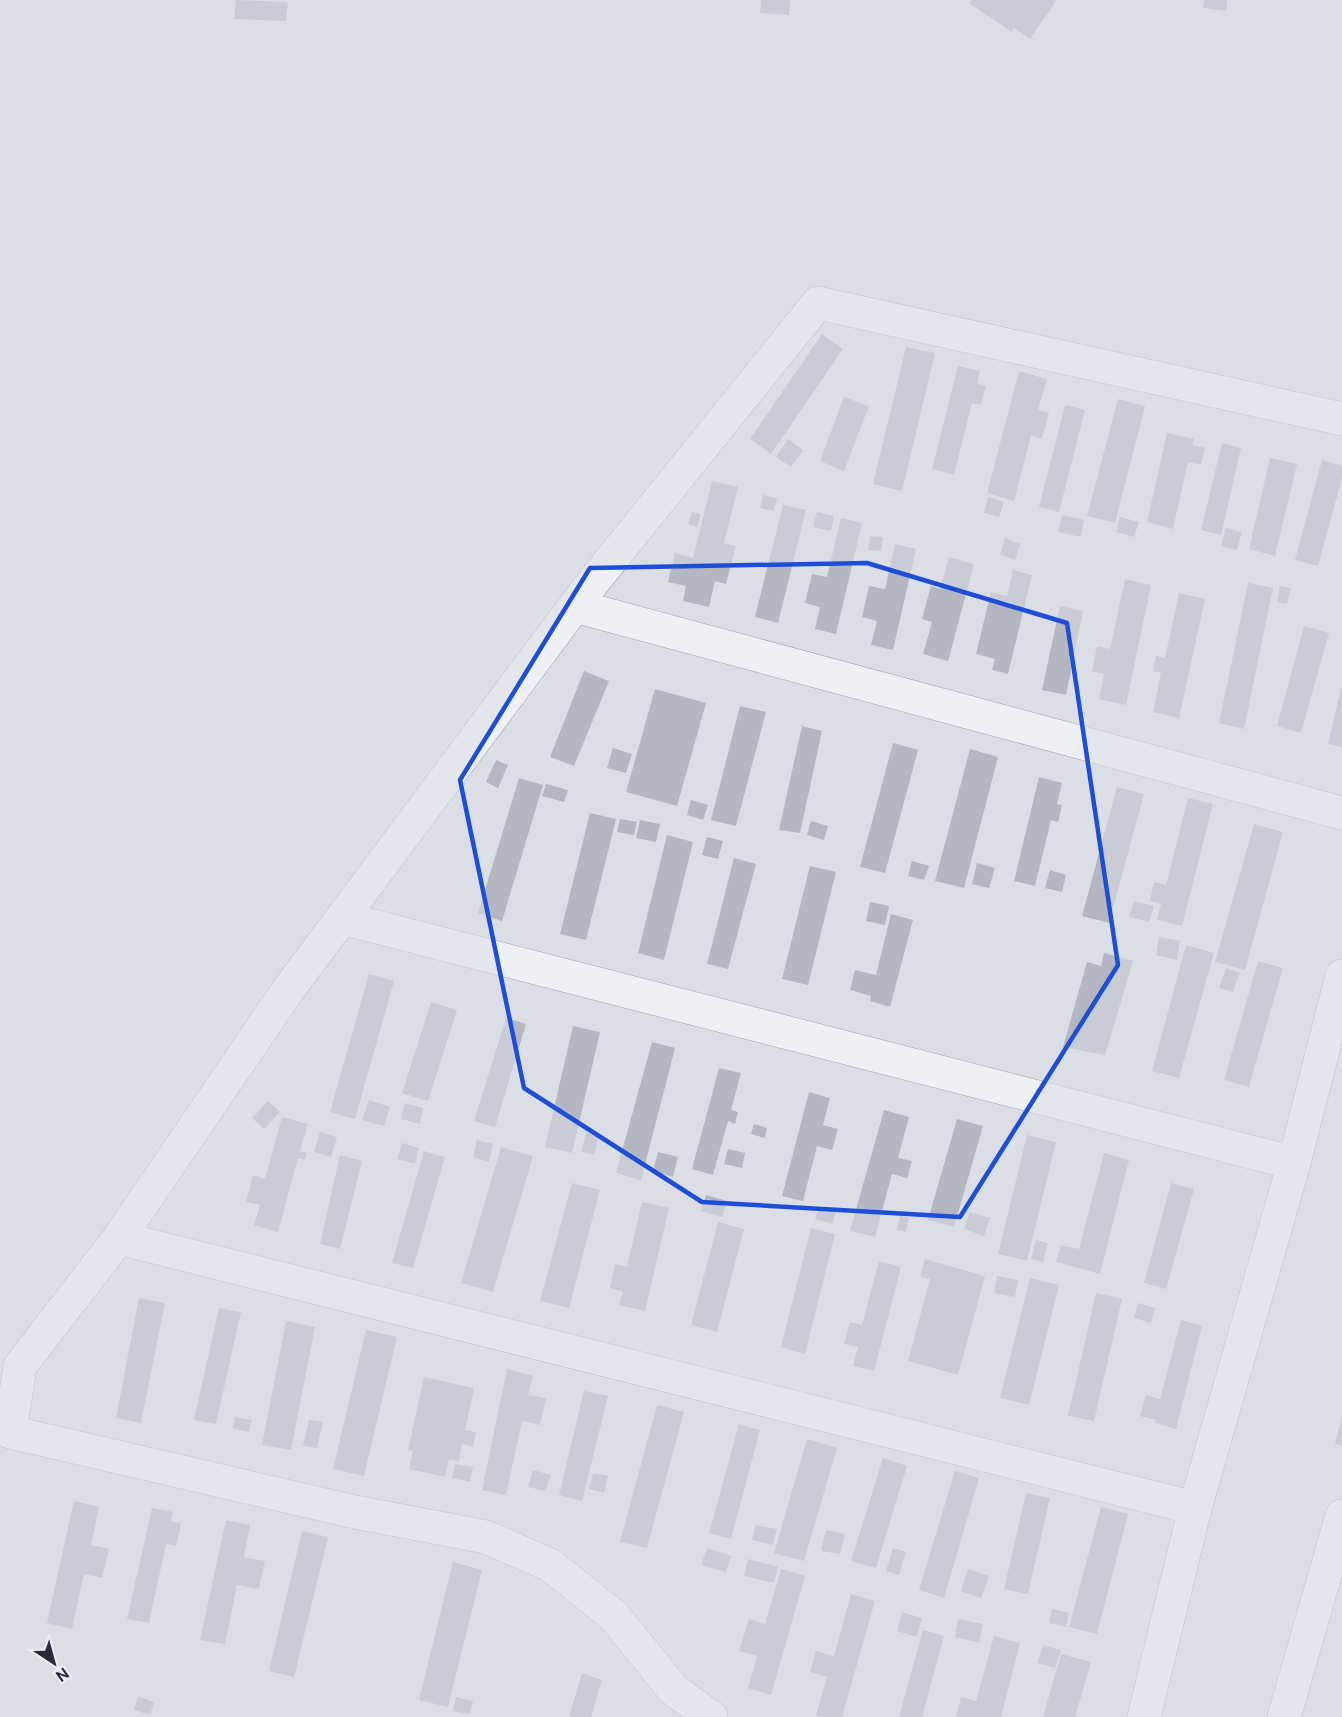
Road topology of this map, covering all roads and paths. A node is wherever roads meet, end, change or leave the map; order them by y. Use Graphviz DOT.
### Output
graph roads {
  1 [pos="1342,419"];
  2 [pos="575,606"];
  3 [pos="1342,813"];
  4 [pos="342,918"];
  5 [pos="1342,976"];
  6 [pos="1294,1163"];
  7 [pos="119,1238"];
  8 [pos="1195,1508"];
  9 [pos="1342,1515"];
  10 [pos="711,1717"];
  11 [pos="1144,1717"];
  12 [pos="1284,1717"];
  1 -- 2 [label="lane"];
  2 -- 3 [label="lane"];
  2 -- 4 [label="lane"];
  4 -- 6 [label="lane"];
  4 -- 7 [label="lane"];
  5 -- 6 [label="lane"];
  6 -- 8 [label="lane"];
  7 -- 8 [label="lane"];
  7 -- 10 [label="lane"];
  8 -- 11 [label="lane"];
  9 -- 12 [label="lane"];
}
